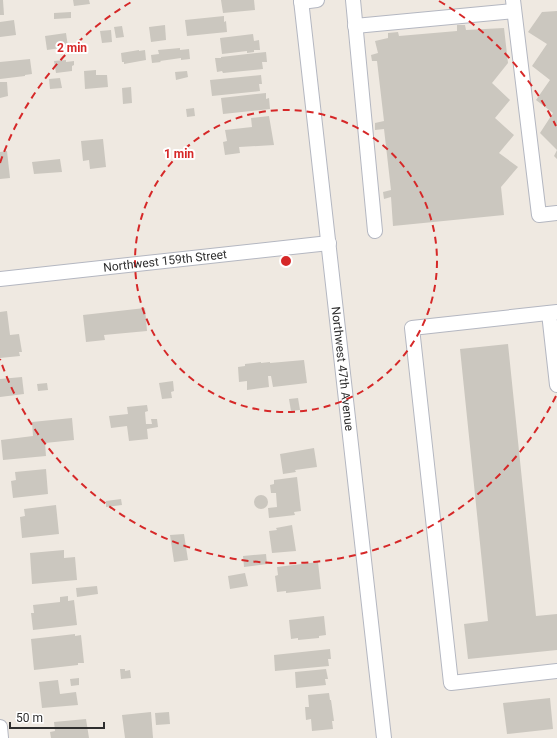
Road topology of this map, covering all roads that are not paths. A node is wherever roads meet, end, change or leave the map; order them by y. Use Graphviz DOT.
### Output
graph roads {
  1 [pos="317,0"];
  2 [pos="353,0"];
  3 [pos="301,1"];
  4 [pos="513,5"];
  5 [pos="355,26"];
  6 [pos="557,213"];
  7 [pos="375,231"];
  8 [pos="329,243"];
  9 [pos="0,279"];
  10 [pos="553,313"];
  11 [pos="557,385"];
  12 [pos="557,671"];
  13 [pos="0,726"];
  14 [pos="1,738"];
  15 [pos="384,738"];
  1 -- 3 [label="street"];
  2 -- 5 [label="street"];
  3 -- 8 [label="street, Northwest 47th Avenue"];
  4 -- 5 [label="street"];
  4 -- 6 [label="street"];
  5 -- 7 [label="street"];
  8 -- 9 [label="street, Northwest 159th Street"];
  8 -- 15 [label="street, Northwest 47th Avenue"];
  10 -- 11 [label="street"];
  10 -- 12 [label="street"];
  13 -- 14 [label="street"];
}
